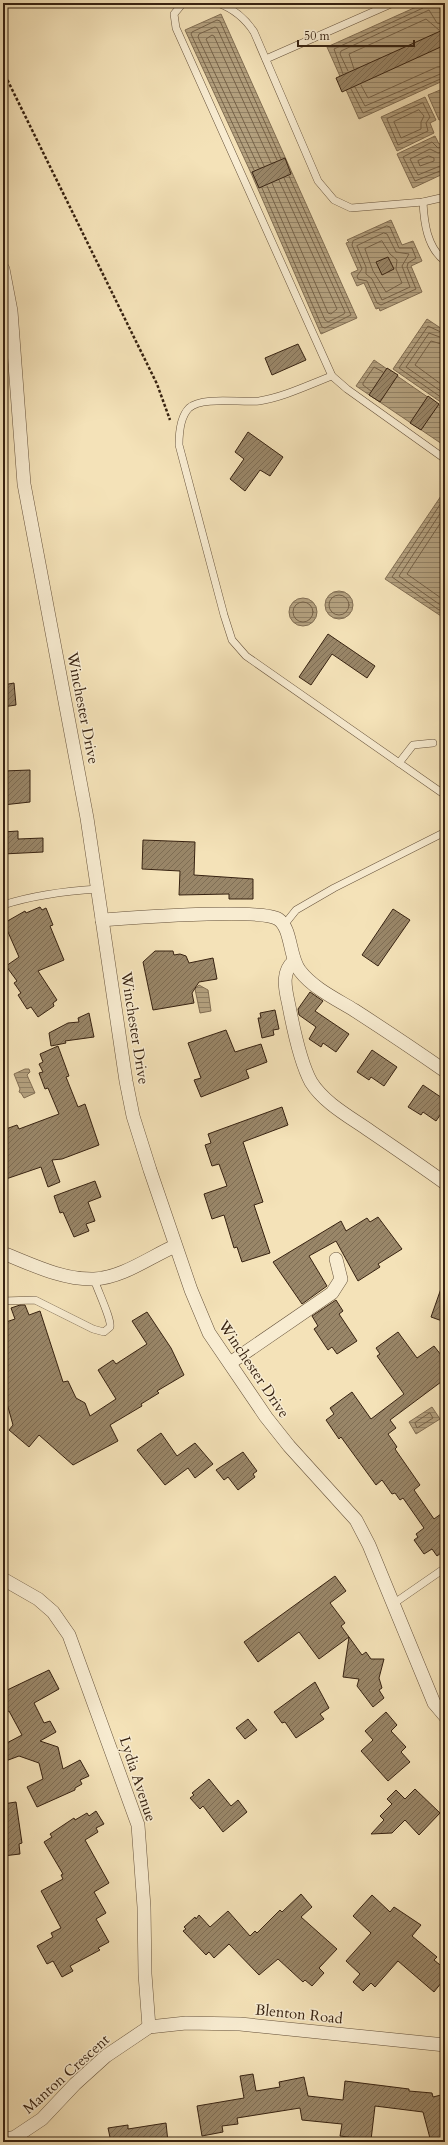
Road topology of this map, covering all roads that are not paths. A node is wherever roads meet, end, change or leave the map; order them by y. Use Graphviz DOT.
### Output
graph roads {
  1 [pos="183,3"];
  2 [pos="218,3"];
  3 [pos="393,3"];
  4 [pos="266,59"];
  5 [pos="445,197"];
  6 [pos="423,202"];
  7 [pos="445,261"];
  8 [pos="3,269"];
  9 [pos="332,376"];
  10 [pos="445,459"];
  11 [pos="433,743"];
  12 [pos="399,763"];
  13 [pos="445,795"];
  14 [pos="445,832"];
  15 [pos="98,889"];
  16 [pos="3,905"];
  17 [pos="102,920"];
  18 [pos="284,925"];
  19 [pos="294,961"];
  20 [pos="445,1071"];
  21 [pos="445,1183"];
  22 [pos="175,1246"];
  23 [pos="3,1253"];
  24 [pos="336,1259"];
  25 [pos="94,1279"];
  26 [pos="3,1301"];
  27 [pos="230,1363"];
  28 [pos="445,1568"];
  29 [pos="3,1579"];
  30 [pos="393,1604"];
  31 [pos="445,1716"];
  32 [pos="149,2027"];
  33 [pos="445,2045"];
  34 [pos="3,2140"];
  1 -- 9 [label="lane"];
  2 -- 4 [label="lane"];
  3 -- 4 [label="lane"];
  4 -- 6 [label="lane"];
  5 -- 6 [label="lane"];
  6 -- 7 [label="lane"];
  8 -- 15 [label="street, Winchester Drive"];
  9 -- 10 [label="lane"];
  9 -- 12 [label="lane"];
  11 -- 12 [label="lane"];
  12 -- 13 [label="lane"];
  14 -- 18 [label="lane"];
  15 -- 16 [label="lane"];
  15 -- 17 [label="street, Winchester Drive"];
  17 -- 18 [label="street"];
  17 -- 22 [label="street, Winchester Drive"];
  18 -- 19 [label="street"];
  19 -- 20 [label="street"];
  19 -- 21 [label="street"];
  22 -- 25 [label="street"];
  22 -- 27 [label="street, Winchester Drive"];
  23 -- 25 [label="street"];
  24 -- 27 [label="street"];
  25 -- 26 [label="lane"];
  27 -- 30 [label="street, Winchester Drive"];
  28 -- 30 [label="lane"];
  29 -- 32 [label="street, Lydia Avenue"];
  30 -- 31 [label="street, Winchester Drive"];
  32 -- 33 [label="street, Blenton Road"];
  32 -- 34 [label="street, Manton Crescent"];
}
